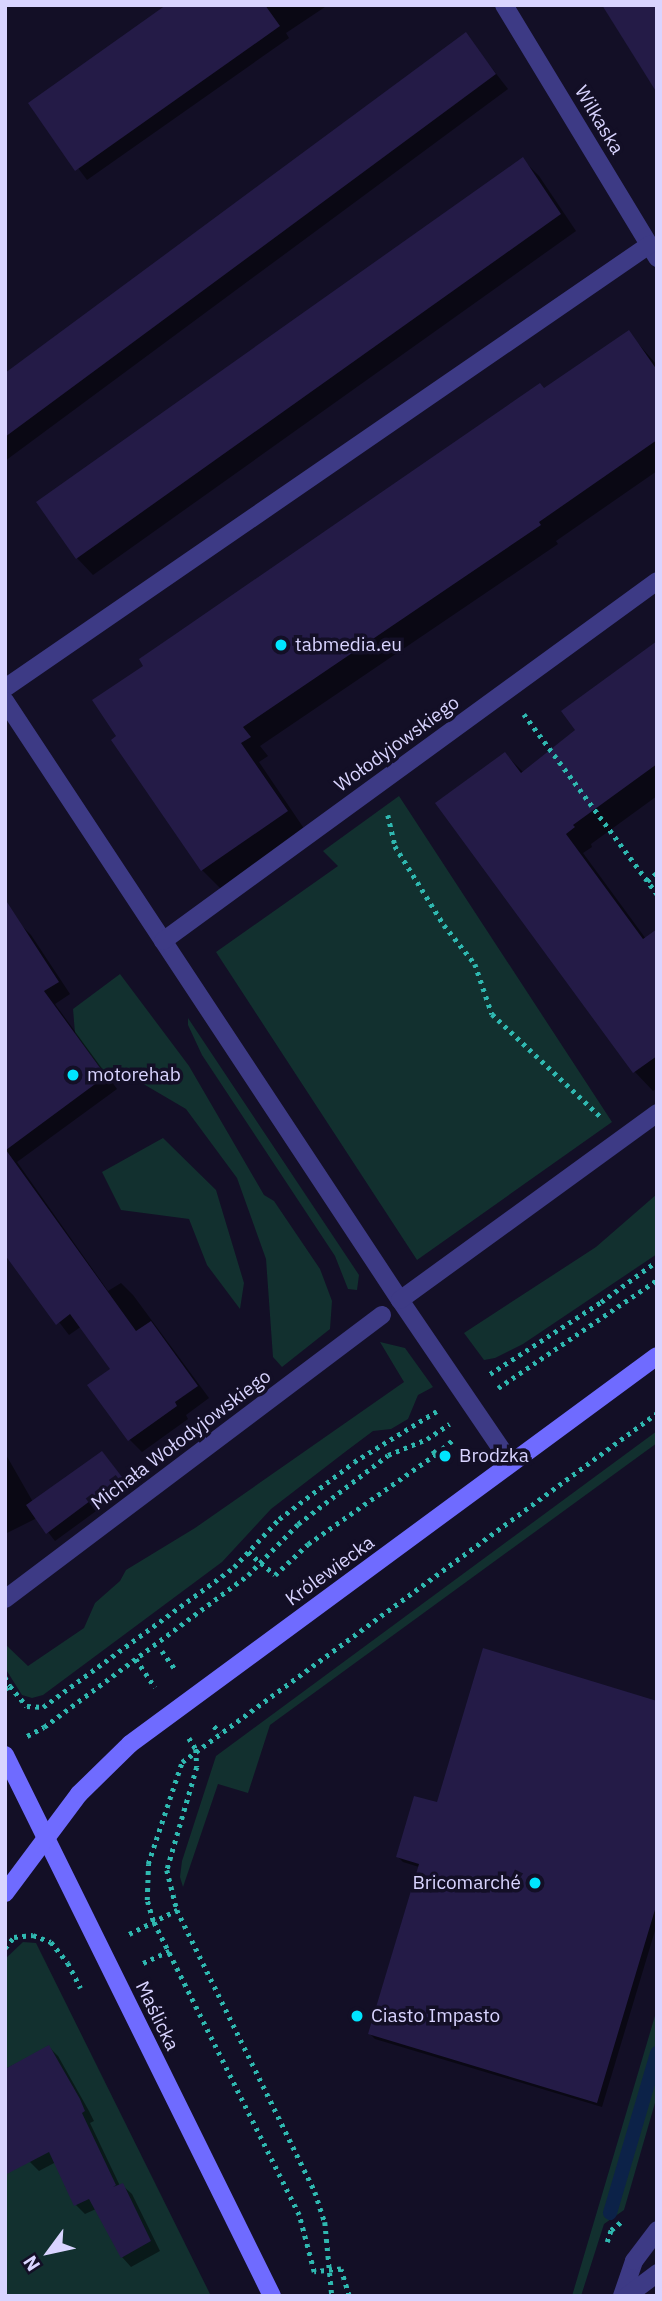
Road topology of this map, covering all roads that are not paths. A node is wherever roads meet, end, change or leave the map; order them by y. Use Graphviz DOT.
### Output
graph roads {
  1 [pos="504,5"];
  2 [pos="653,251"];
  3 [pos="657,581"];
  4 [pos="5,688"];
  5 [pos="5,701"];
  6 [pos="163,941"];
  7 [pos="657,1113"];
  8 [pos="400,1300"];
  9 [pos="382,1315"];
  10 [pos="657,1356"];
  11 [pos="510,1462"];
  12 [pos="5,1599"];
  13 [pos="5,1755"];
  14 [pos="46,1837"];
  15 [pos="5,1894"];
  16 [pos="657,2230"];
  17 [pos="657,2273"];
  18 [pos="272,2296"];
  19 [pos="625,2296"];
  1 -- 2 [label="street, Wilkaska"];
  2 -- 4 [label="street"];
  3 -- 6 [label="street, Wołodyjowskiego"];
  5 -- 6 [label="street"];
  6 -- 8 [label="street"];
  7 -- 8 [label="street"];
  8 -- 11 [label="street"];
  9 -- 12 [label="street, Michała Wołodyjowskiego"];
  10 -- 11 [label="street, Królewiecka"];
  11 -- 14 [label="street, Królewiecka"];
  13 -- 14 [label="street, Maślicka"];
  14 -- 15 [label="street"];
  14 -- 18 [label="street, Maślicka"];
  16 -- 19 [label="street"];
  17 -- 19 [label="street"];
}
